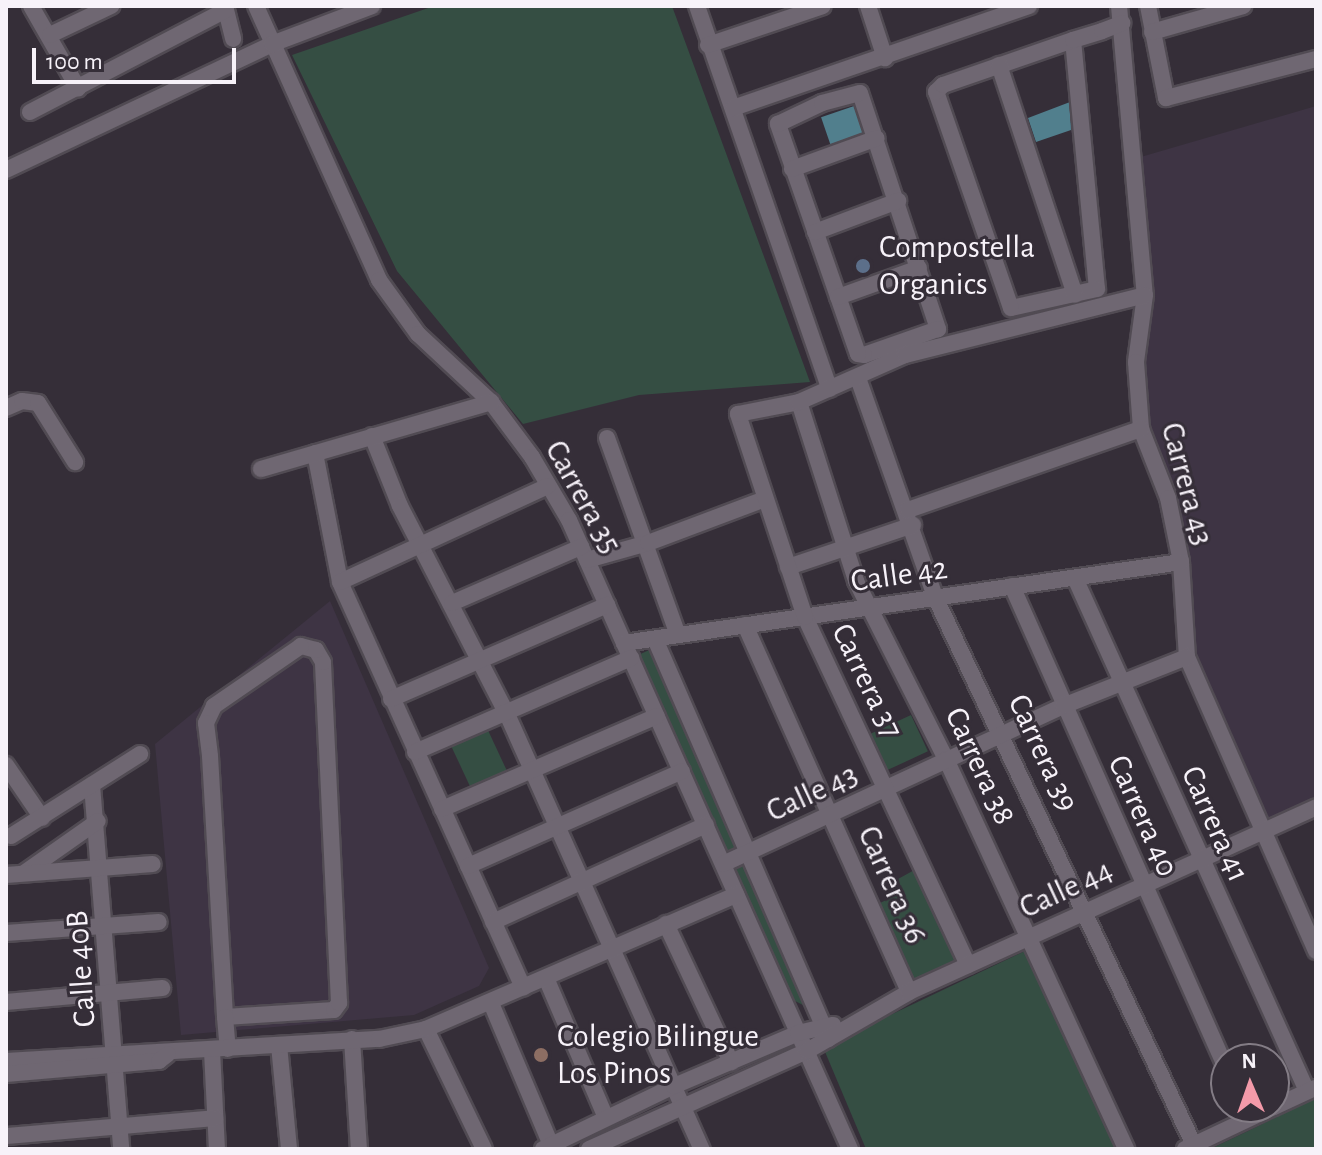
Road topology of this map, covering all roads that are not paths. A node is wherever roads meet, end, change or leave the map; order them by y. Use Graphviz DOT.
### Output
graph roads {
  1 [pos="31,6"];
  2 [pos="111,6"];
  3 [pos="256,6"];
  4 [pos="372,6"];
  5 [pos="697,6"];
  6 [pos="823,6"];
  7 [pos="868,6"];
  8 [pos="1029,6"];
  9 [pos="1119,6"];
  10 [pos="1148,6"];
  11 [pos="1243,6"];
  12 [pos="225,8"];
  13 [pos="1123,23"];
  14 [pos="1152,32"];
  15 [pos="50,35"];
  16 [pos="233,39"];
  17 [pos="1073,40"];
  18 [pos="272,44"];
  19 [pos="708,45"];
  20 [pos="885,58"];
  21 [pos="1316,59"];
  22 [pos="999,65"];
  23 [pos="814,81"];
  24 [pos="78,88"];
  25 [pos="822,103"];
  26 [pos="733,108"];
  27 [pos="30,112"];
  28 [pos="877,138"];
  29 [pos="792,169"];
  30 [pos="6,170"];
  31 [pos="898,201"];
  32 [pos="815,232"];
  33 [pos="919,268"];
  34 [pos="1075,295"];
  35 [pos="1145,295"];
  36 [pos="838,297"];
  37 [pos="858,378"];
  38 [pos="830,389"];
  39 [pos="491,402"];
  40 [pos="799,402"];
  41 [pos="6,408"];
  42 [pos="1141,429"];
  43 [pos="372,436"];
  44 [pos="607,438"];
  45 [pos="315,453"];
  46 [pos="75,462"];
  47 [pos="261,469"];
  48 [pos="548,486"];
  49 [pos="765,499"];
  50 [pos="910,518"];
  51 [pos="648,543"];
  52 [pos="422,544"];
  53 [pos="846,548"];
  54 [pos="584,553"];
  55 [pos="1181,562"];
  56 [pos="788,567"];
  57 [pos="1075,578"];
  58 [pos="340,582"];
  59 [pos="1012,586"];
  60 [pos="936,599"];
  61 [pos="452,603"];
  62 [pos="607,605"];
  63 [pos="873,608"];
  64 [pos="805,617"];
  65 [pos="745,625"];
  66 [pos="678,635"];
  67 [pos="655,639"];
  68 [pos="628,650"];
  69 [pos="1187,657"];
  70 [pos="479,660"];
  71 [pos="1122,685"];
  72 [pos="391,699"];
  73 [pos="1063,706"];
  74 [pos="507,714"];
  75 [pos="657,716"];
  76 [pos="1004,734"];
  77 [pos="415,752"];
  78 [pos="140,754"];
  79 [pos="946,759"];
  80 [pos="6,765"];
  81 [pos="533,770"];
  82 [pos="682,771"];
  83 [pos="92,785"];
  84 [pos="888,789"];
  85 [pos="1316,807"];
  86 [pos="442,809"];
  87 [pos="831,817"];
  88 [pos="42,818"];
  89 [pos="98,821"];
  90 [pos="557,825"];
  91 [pos="706,825"];
  92 [pos="1261,832"];
  93 [pos="11,836"];
  94 [pos="751,852"];
  95 [pos="1200,859"];
  96 [pos="153,864"];
  97 [pos="723,864"];
  98 [pos="468,866"];
  99 [pos="102,869"];
  100 [pos="14,874"];
  101 [pos="583,881"];
  102 [pos="1143,885"];
  103 [pos="736,895"];
  104 [pos="1085,911"];
  105 [pos="159,922"];
  106 [pos="493,922"];
  107 [pos="106,924"];
  108 [pos="666,924"];
  109 [pos="6,933"];
  110 [pos="1029,937"];
  111 [pos="1315,946"];
  112 [pos="612,947"];
  113 [pos="968,965"];
  114 [pos="546,978"];
  115 [pos="162,988"];
  116 [pos="523,988"];
  117 [pos="909,992"];
  118 [pos="111,994"];
  119 [pos="6,1002"];
  120 [pos="491,1003"];
  121 [pos="225,1017"];
  122 [pos="426,1029"];
  123 [pos="826,1032"];
  124 [pos="798,1033"];
  125 [pos="352,1039"];
  126 [pos="1215,1043"];
  127 [pos="279,1045"];
  128 [pos="220,1050"];
  129 [pos="807,1051"];
  130 [pos="115,1058"];
  131 [pos="6,1061"];
  132 [pos="731,1062"];
  133 [pos="6,1074"];
  134 [pos="674,1086"];
  135 [pos="1312,1089"];
  136 [pos="1290,1099"];
  137 [pos="682,1104"];
  138 [pos="215,1118"];
  139 [pos="606,1118"];
  140 [pos="1229,1123"];
  141 [pos="119,1128"];
  142 [pos="6,1136"];
  143 [pos="547,1147"];
  144 [pos="1189,1147"];
  145 [pos="121,1149"];
  146 [pos="217,1149"];
  147 [pos="289,1149"];
  148 [pos="359,1149"];
  149 [pos="484,1149"];
  150 [pos="589,1149"];
  151 [pos="702,1149"];
  152 [pos="850,1149"];
  153 [pos="1126,1149"];
  1 -- 15 [label="street"];
  2 -- 15 [label="street"];
  3 -- 18 [label="street, Carrera 35"];
  4 -- 18 [label="street"];
  5 -- 19 [label="street"];
  6 -- 19 [label="street"];
  7 -- 20 [label="street"];
  8 -- 20 [label="street"];
  9 -- 13 [label="street, Carrera 43"];
  10 -- 14 [label="street"];
  11 -- 14 [label="street"];
  12 -- 16 [label="street"];
  12 -- 24 [label="street"];
  13 -- 17 [label="street"];
  13 -- 35 [label="street, Carrera 43"];
  14 -- 21 [label="street"];
  15 -- 24 [label="street"];
  17 -- 22 [label="street"];
  17 -- 34 [label="street"];
  18 -- 30 [label="street"];
  18 -- 39 [label="street, Carrera 35"];
  19 -- 26 [label="street"];
  20 -- 23 [label="street"];
  22 -- 34 [label="street"];
  22 -- 34 [label="street"];
  23 -- 25 [label="street"];
  23 -- 26 [label="street"];
  24 -- 27 [label="street"];
  25 -- 28 [label="street"];
  25 -- 29 [label="street"];
  26 -- 38 [label="street"];
  28 -- 29 [label="street"];
  28 -- 31 [label="street"];
  29 -- 32 [label="street"];
  31 -- 32 [label="street"];
  31 -- 33 [label="street"];
  32 -- 36 [label="street"];
  33 -- 36 [label="street"];
  33 -- 36 [label="street"];
  35 -- 37 [label="street"];
  35 -- 42 [label="street, Carrera 43"];
  37 -- 38 [label="street"];
  37 -- 50 [label="street, Carrera 39"];
  38 -- 40 [label="street"];
  39 -- 43 [label="street"];
  39 -- 48 [label="street, Carrera 35"];
  40 -- 49 [label="street, Carrera 37"];
  40 -- 53 [label="street, Carrera 38"];
  41 -- 46 [label="street"];
  42 -- 50 [label="street"];
  42 -- 55 [label="street, Carrera 43"];
  43 -- 45 [label="street"];
  43 -- 52 [label="street"];
  44 -- 51 [label="street"];
  45 -- 47 [label="street"];
  45 -- 58 [label="street"];
  48 -- 52 [label="street"];
  48 -- 54 [label="street, Carrera 35"];
  49 -- 51 [label="street"];
  49 -- 56 [label="street, Carrera 37"];
  50 -- 53 [label="street"];
  50 -- 60 [label="street, Carrera 39"];
  51 -- 54 [label="street"];
  51 -- 66 [label="street"];
  52 -- 58 [label="street"];
  52 -- 61 [label="street"];
  53 -- 56 [label="street"];
  53 -- 63 [label="street, Carrera 38"];
  54 -- 61 [label="street"];
  54 -- 62 [label="street, Carrera 35"];
  55 -- 57 [label="street, Calle 42"];
  55 -- 69 [label="street, Carrera 43"];
  56 -- 64 [label="street, Carrera 37"];
  57 -- 59 [label="street, Calle 42"];
  57 -- 71 [label="street, Carrera 41"];
  58 -- 72 [label="street"];
  59 -- 60 [label="street, Calle 42"];
  59 -- 73 [label="street, Carrera 40"];
  60 -- 63 [label="street, Calle 42"];
  60 -- 76 [label="street, Carrera 39"];
  61 -- 70 [label="street"];
  62 -- 68 [label="street, Carrera 35"];
  62 -- 70 [label="street"];
  63 -- 64 [label="street, Calle 42"];
  63 -- 79 [label="street, Carrera 38"];
  64 -- 65 [label="street, Calle 42"];
  64 -- 84 [label="street, Carrera 37"];
  65 -- 66 [label="street, Calle 42"];
  65 -- 87 [label="street, Carrera 36"];
  66 -- 67 [label="street, Calle 42"];
  67 -- 68 [label="street, Calle 42"];
  67 -- 94 [label="street"];
  68 -- 74 [label="street, Calle 42"];
  68 -- 75 [label="street, Carrera 35"];
  69 -- 71 [label="street, Calle 43"];
  69 -- 92 [label="street, Carrera 43"];
  70 -- 72 [label="street"];
  70 -- 74 [label="street"];
  71 -- 73 [label="street, Calle 43"];
  71 -- 95 [label="street, Carrera 41"];
  72 -- 77 [label="street"];
  73 -- 76 [label="street, Calle 43"];
  73 -- 102 [label="street, Carrera 40"];
  74 -- 77 [label="street, Calle 42"];
  74 -- 81 [label="street"];
  75 -- 81 [label="street"];
  75 -- 82 [label="street, Carrera 35"];
  76 -- 79 [label="street, Calle 43"];
  76 -- 104 [label="street, Carrera 39"];
  77 -- 86 [label="street"];
  78 -- 83 [label="street"];
  79 -- 84 [label="street, Calle 43"];
  79 -- 110 [label="street, Carrera 38"];
  80 -- 88 [label="street"];
  81 -- 86 [label="street"];
  81 -- 90 [label="street"];
  82 -- 90 [label="street"];
  82 -- 91 [label="street, Carrera 35"];
  83 -- 88 [label="street"];
  83 -- 89 [label="street, Calle 40B"];
  84 -- 87 [label="street, Calle 43"];
  84 -- 113 [label="street, Carrera 37"];
  85 -- 92 [label="street, Calle 44"];
  86 -- 98 [label="street"];
  87 -- 94 [label="street, Calle 43"];
  87 -- 117 [label="street, Carrera 36"];
  88 -- 93 [label="street"];
  89 -- 99 [label="street, Calle 40B"];
  89 -- 100 [label="street"];
  90 -- 98 [label="street"];
  90 -- 101 [label="street"];
  91 -- 97 [label="street, Carrera 35"];
  91 -- 101 [label="street"];
  92 -- 95 [label="street, Calle 44"];
  92 -- 111 [label="street, Carrera 43"];
  94 -- 97 [label="street, Calle 43"];
  94 -- 123 [label="street"];
  95 -- 102 [label="street, Calle 44"];
  95 -- 135 [label="street, Carrera 41"];
  96 -- 99 [label="street"];
  97 -- 103 [label="street, Carrera 35"];
  98 -- 106 [label="street"];
  99 -- 100 [label="street"];
  99 -- 107 [label="street, Calle 40B"];
  101 -- 106 [label="street"];
  101 -- 112 [label="street"];
  102 -- 104 [label="street, Calle 44"];
  102 -- 126 [label="street, Carrera 40"];
  103 -- 108 [label="street"];
  103 -- 124 [label="street, Carrera 35"];
  104 -- 110 [label="street, Calle 44"];
  104 -- 144 [label="street, Carrera 39"];
  105 -- 107 [label="street"];
  106 -- 116 [label="street"];
  107 -- 109 [label="street"];
  107 -- 118 [label="street, Calle 40B"];
  108 -- 112 [label="street"];
  108 -- 132 [label="street"];
  110 -- 113 [label="street, Calle 44"];
  110 -- 153 [label="street, Carrera 38"];
  112 -- 114 [label="street"];
  112 -- 134 [label="street"];
  113 -- 117 [label="street, Calle 44"];
  114 -- 116 [label="street"];
  114 -- 139 [label="street"];
  115 -- 118 [label="street"];
  116 -- 120 [label="street"];
  117 -- 123 [label="street, Calle 44"];
  118 -- 119 [label="street"];
  118 -- 130 [label="street, Calle 40B"];
  120 -- 122 [label="street"];
  120 -- 143 [label="street"];
  121 -- 121 [label="street"];
  121 -- 128 [label="street"];
  122 -- 125 [label="street"];
  122 -- 149 [label="street"];
  123 -- 124 [label="street, Calle 44"];
  123 -- 129 [label="street"];
  124 -- 129 [label="street, Carrera 35"];
  124 -- 132 [label="street, Calle 44"];
  125 -- 127 [label="street"];
  125 -- 148 [label="street"];
  127 -- 128 [label="street"];
  127 -- 147 [label="street"];
  128 -- 130 [label="street"];
  128 -- 138 [label="street"];
  129 -- 137 [label="street"];
  129 -- 152 [label="street, Carrera 35"];
  130 -- 131 [label="street"];
  130 -- 133 [label="street"];
  130 -- 141 [label="street, Calle 40B"];
  132 -- 134 [label="street, Calle 44"];
  134 -- 137 [label="street"];
  134 -- 139 [label="street, Calle 44"];
  135 -- 136 [label="street"];
  137 -- 150 [label="street"];
  137 -- 151 [label="street"];
  138 -- 141 [label="street"];
  138 -- 146 [label="street"];
  139 -- 143 [label="street, Calle 44"];
  140 -- 144 [label="street"];
  141 -- 142 [label="street"];
  141 -- 145 [label="street, Calle 40B"];
}
